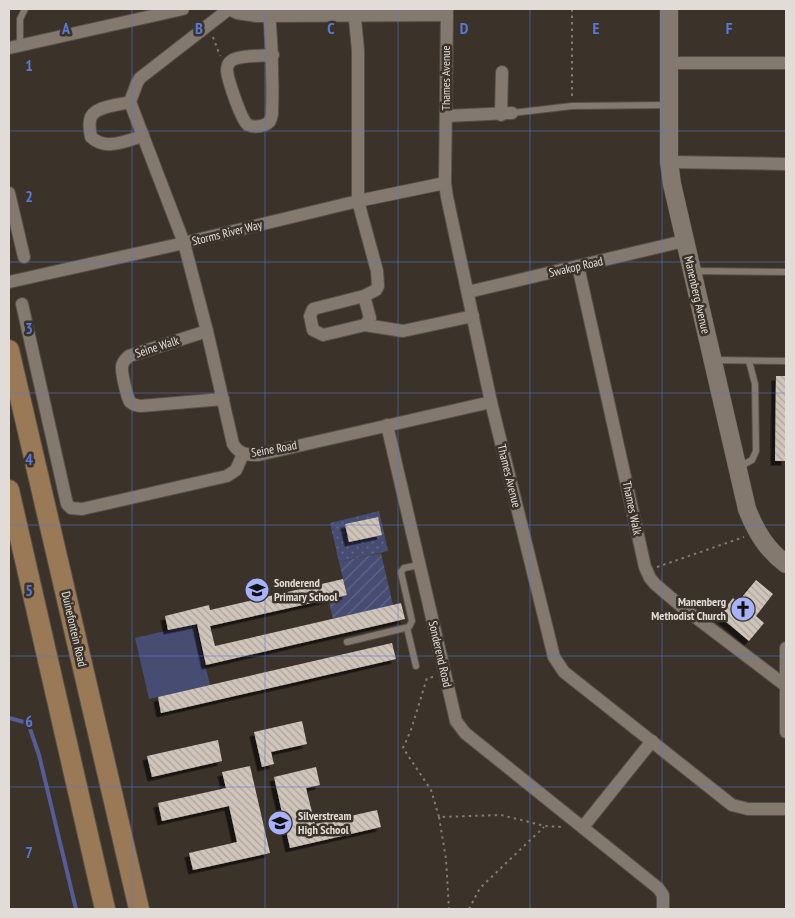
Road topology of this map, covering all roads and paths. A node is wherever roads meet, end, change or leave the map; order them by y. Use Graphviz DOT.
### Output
graph roads {
  1 [pos="25,9"];
  2 [pos="183,9"];
  3 [pos="230,9"];
  4 [pos="572,9"];
  5 [pos="669,9"];
  6 [pos="269,12"];
  7 [pos="447,12"];
  8 [pos="354,13"];
  9 [pos="208,24"];
  10 [pos="14,47"];
  11 [pos="273,55"];
  12 [pos="669,63"];
  13 [pos="786,63"];
  14 [pos="228,65"];
  15 [pos="502,72"];
  16 [pos="130,102"];
  17 [pos="669,105"];
  18 [pos="572,106"];
  19 [pos="507,114"];
  20 [pos="446,116"];
  21 [pos="143,136"];
  22 [pos="669,162"];
  23 [pos="786,164"];
  24 [pos="445,183"];
  25 [pos="9,193"];
  26 [pos="358,201"];
  27 [pos="684,241"];
  28 [pos="184,243"];
  29 [pos="24,257"];
  30 [pos="578,266"];
  31 [pos="691,271"];
  32 [pos="786,272"];
  33 [pos="9,282"];
  34 [pos="468,292"];
  35 [pos="364,296"];
  36 [pos="22,304"];
  37 [pos="473,316"];
  38 [pos="365,325"];
  39 [pos="207,331"];
  40 [pos="9,350"];
  41 [pos="712,360"];
  42 [pos="749,361"];
  43 [pos="786,362"];
  44 [pos="223,399"];
  45 [pos="491,402"];
  46 [pos="387,425"];
  47 [pos="243,454"];
  48 [pos="737,468"];
  49 [pos="9,490"];
  50 [pos="749,535"];
  51 [pos="786,564"];
  52 [pos="419,565"];
  53 [pos="647,571"];
  54 [pos="407,628"];
  55 [pos="347,642"];
  56 [pos="786,648"];
  57 [pos="416,666"];
  58 [pos="445,675"];
  59 [pos="786,686"];
  60 [pos="786,732"];
  61 [pos="652,741"];
  62 [pos="786,809"];
  63 [pos="439,818"];
  64 [pos="544,826"];
  65 [pos="582,828"];
  66 [pos="105,909"];
  67 [pos="136,909"];
  68 [pos="449,909"];
  69 [pos="469,909"];
  70 [pos="663,909"];
  1 -- 10 [label="lane"];
  2 -- 10 [label="street"];
  3 -- 6 [label="street"];
  3 -- 9 [label="street"];
  4 -- 18 [label="path"];
  5 -- 12 [label="street, Manenberg Avenue"];
  6 -- 8 [label="street"];
  6 -- 11 [label="street"];
  7 -- 8 [label="street"];
  7 -- 20 [label="street, Thames Avenue"];
  8 -- 26 [label="street"];
  9 -- 14 [label="path"];
  9 -- 16 [label="street"];
  11 -- 14 [label="street"];
  11 -- 14 [label="street"];
  12 -- 13 [label="street"];
  12 -- 17 [label="street, Manenberg Avenue"];
  15 -- 19 [label="street"];
  16 -- 21 [label="street, Seine Road"];
  16 -- 21 [label="street"];
  17 -- 18 [label="lane"];
  17 -- 22 [label="street, Manenberg Avenue"];
  18 -- 19 [label="lane"];
  19 -- 20 [label="street"];
  20 -- 24 [label="street, Thames Avenue"];
  21 -- 28 [label="street, Seine Road"];
  22 -- 23 [label="street"];
  22 -- 27 [label="street, Manenberg Avenue"];
  24 -- 26 [label="street, Storms River Way"];
  24 -- 34 [label="street, Thames Avenue"];
  25 -- 29 [label="street"];
  26 -- 28 [label="street, Storms River Way"];
  26 -- 35 [label="street"];
  27 -- 30 [label="street, Swakop Road"];
  27 -- 31 [label="street, Manenberg Avenue"];
  28 -- 33 [label="street, Storms River Way"];
  28 -- 39 [label="street, Seine Road"];
  30 -- 34 [label="street, Swakop Road"];
  30 -- 53 [label="street, Thames Walk"];
  31 -- 32 [label="lane"];
  31 -- 41 [label="street, Manenberg Avenue"];
  34 -- 37 [label="street, Thames Avenue"];
  35 -- 38 [label="street"];
  35 -- 38 [label="street"];
  36 -- 47 [label="street"];
  37 -- 38 [label="street"];
  37 -- 45 [label="street, Thames Avenue"];
  39 -- 44 [label="street, Seine Road"];
  39 -- 44 [label="street, Seine Walk"];
  40 -- 67 [label="main road, Duinefontein Road"];
  41 -- 42 [label="lane"];
  41 -- 48 [label="street, Manenberg Avenue"];
  42 -- 43 [label="lane"];
  42 -- 48 [label="lane"];
  44 -- 47 [label="street, Seine Road"];
  45 -- 46 [label="street, Seine Road"];
  45 -- 61 [label="street, Thames Avenue"];
  46 -- 47 [label="street, Seine Road"];
  46 -- 52 [label="street, Sonderend Road"];
  48 -- 51 [label="street, Manenberg Avenue"];
  49 -- 66 [label="main road"];
  50 -- 53 [label="path"];
  52 -- 54 [label="lane"];
  52 -- 58 [label="street, Sonderend Road"];
  53 -- 59 [label="street, Thames Walk"];
  54 -- 55 [label="lane"];
  54 -- 57 [label="lane"];
  56 -- 59 [label="street"];
  58 -- 63 [label="path"];
  58 -- 65 [label="street, Sonderend Road"];
  59 -- 60 [label="street"];
  61 -- 62 [label="street, Thames Avenue"];
  61 -- 65 [label="street"];
  63 -- 64 [label="path"];
  63 -- 68 [label="path"];
  64 -- 65 [label="path"];
  64 -- 69 [label="path"];
  65 -- 70 [label="street, Sonderend Road"];
}
